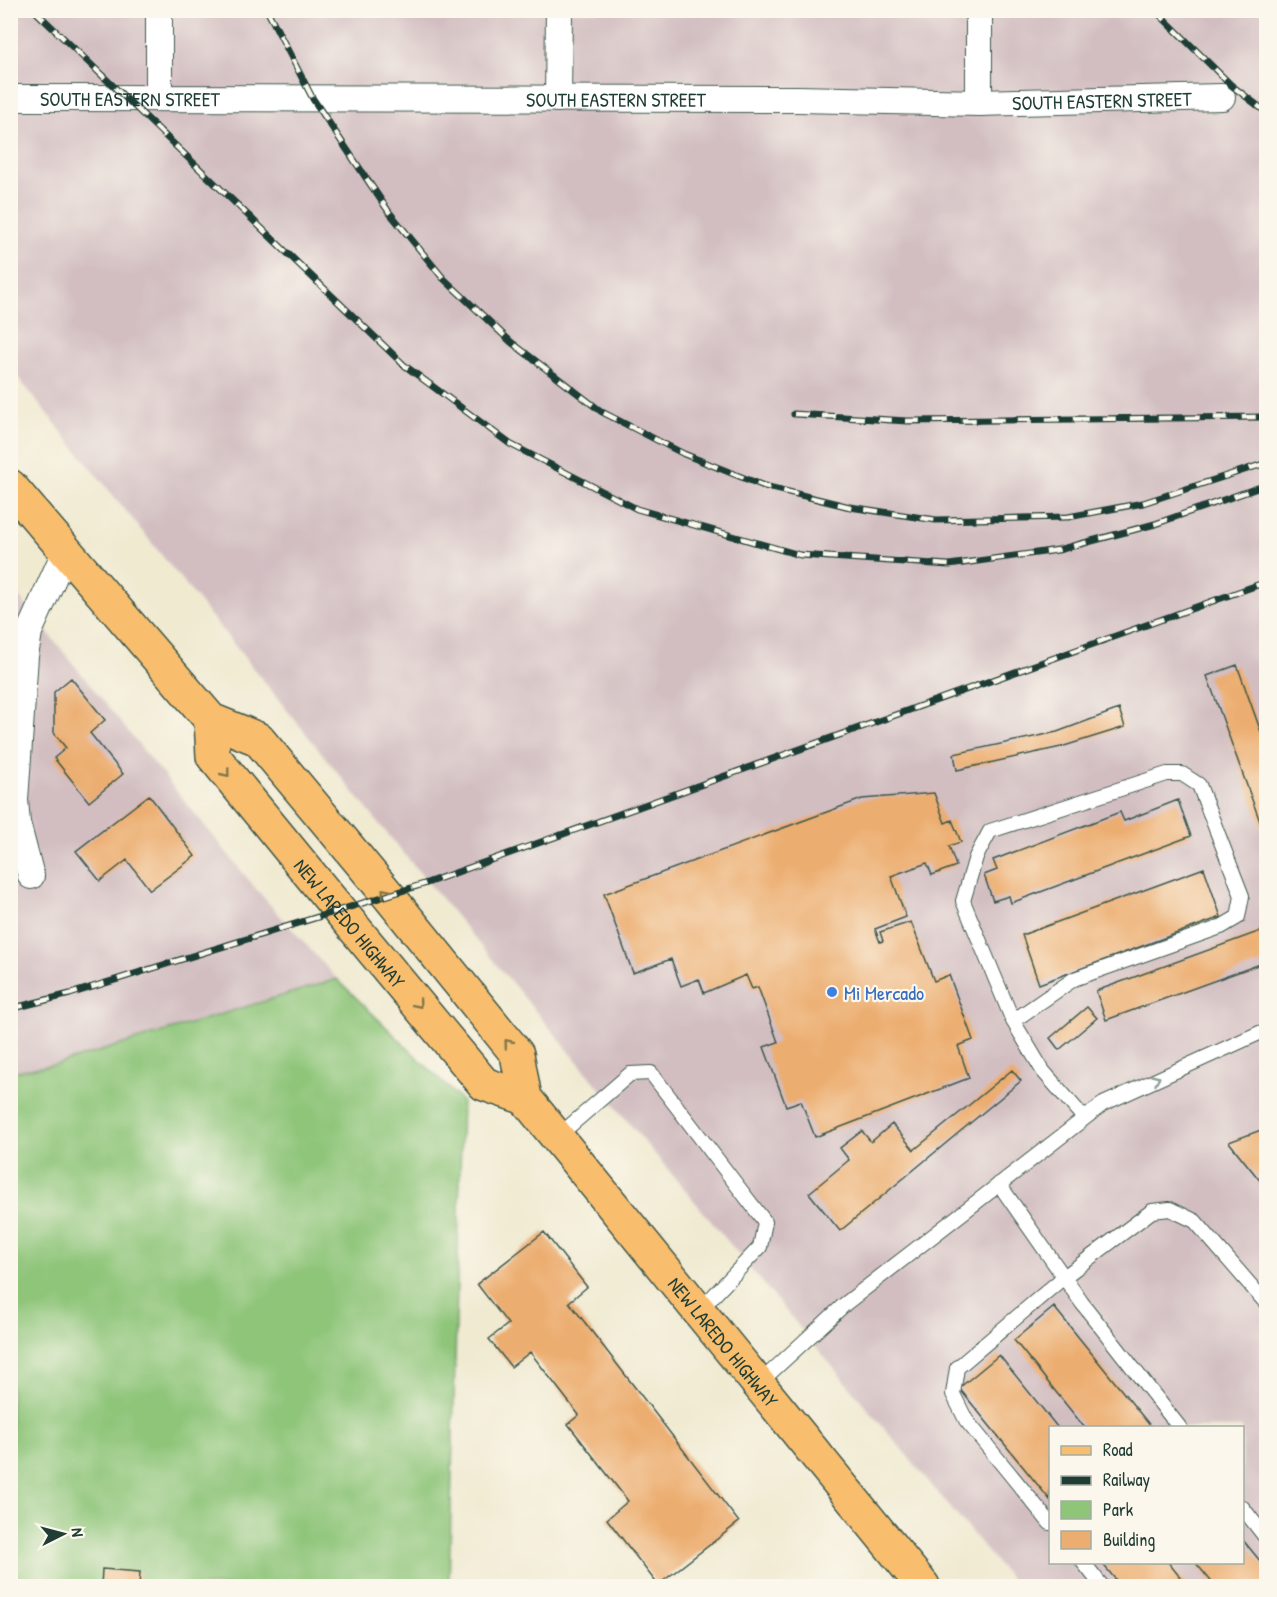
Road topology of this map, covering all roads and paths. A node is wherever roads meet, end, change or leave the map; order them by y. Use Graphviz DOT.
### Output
graph roads {
  1 [pos="159,10"];
  2 [pos="559,10"];
  3 [pos="979,10"];
  4 [pos="1222,97"];
  5 [pos="10,98"];
  6 [pos="159,98"];
  7 [pos="558,99"];
  8 [pos="979,103"];
  9 [pos="10,486"];
  10 [pos="65,552"];
  11 [pos="211,720"];
  12 [pos="31,876"];
  13 [pos="1013,1021"];
  14 [pos="1266,1030"];
  15 [pos="525,1098"];
  16 [pos="1084,1118"];
  17 [pos="557,1137"];
  18 [pos="999,1184"];
  19 [pos="1065,1277"];
  20 [pos="1266,1303"];
  21 [pos="699,1311"];
  22 [pos="758,1384"];
  23 [pos="1178,1426"];
  24 [pos="1244,1510"];
  25 [pos="1049,1522"];
  26 [pos="1266,1538"];
  27 [pos="1084,1564"];
  28 [pos="913,1582"];
  29 [pos="1102,1587"];
  1 -- 6 [label="street"];
  2 -- 7 [label="street"];
  3 -- 8 [label="street"];
  4 -- 8 [label="street, SOUTH EASTERN STREET"];
  5 -- 6 [label="street, SOUTH EASTERN STREET"];
  6 -- 7 [label="street, SOUTH EASTERN STREET"];
  7 -- 8 [label="street, SOUTH EASTERN STREET"];
  9 -- 10 [label="main road, NEW LAREDO HIGHWAY"];
  10 -- 11 [label="main road, NEW LAREDO HIGHWAY"];
  10 -- 12 [label="street"];
  15 -- 11 [label="main road, NEW LAREDO HIGHWAY, one-way"];
  11 -- 15 [label="main road, NEW LAREDO HIGHWAY, one-way"];
  13 -- 13 [label="lane"];
  13 -- 16 [label="lane"];
  16 -- 14 [label="lane, one-way"];
  15 -- 17 [label="main road, NEW LAREDO HIGHWAY"];
  16 -- 18 [label="lane"];
  17 -- 21 [label="main road, NEW LAREDO HIGHWAY"];
  17 -- 21 [label="lane"];
  18 -- 19 [label="lane"];
  18 -- 22 [label="lane"];
  19 -- 20 [label="lane"];
  19 -- 23 [label="lane"];
  19 -- 25 [label="lane"];
  21 -- 22 [label="main road, NEW LAREDO HIGHWAY"];
  22 -- 28 [label="main road, NEW LAREDO HIGHWAY"];
  24 -- 26 [label="lane"];
  27 -- 29 [label="lane"];
}
